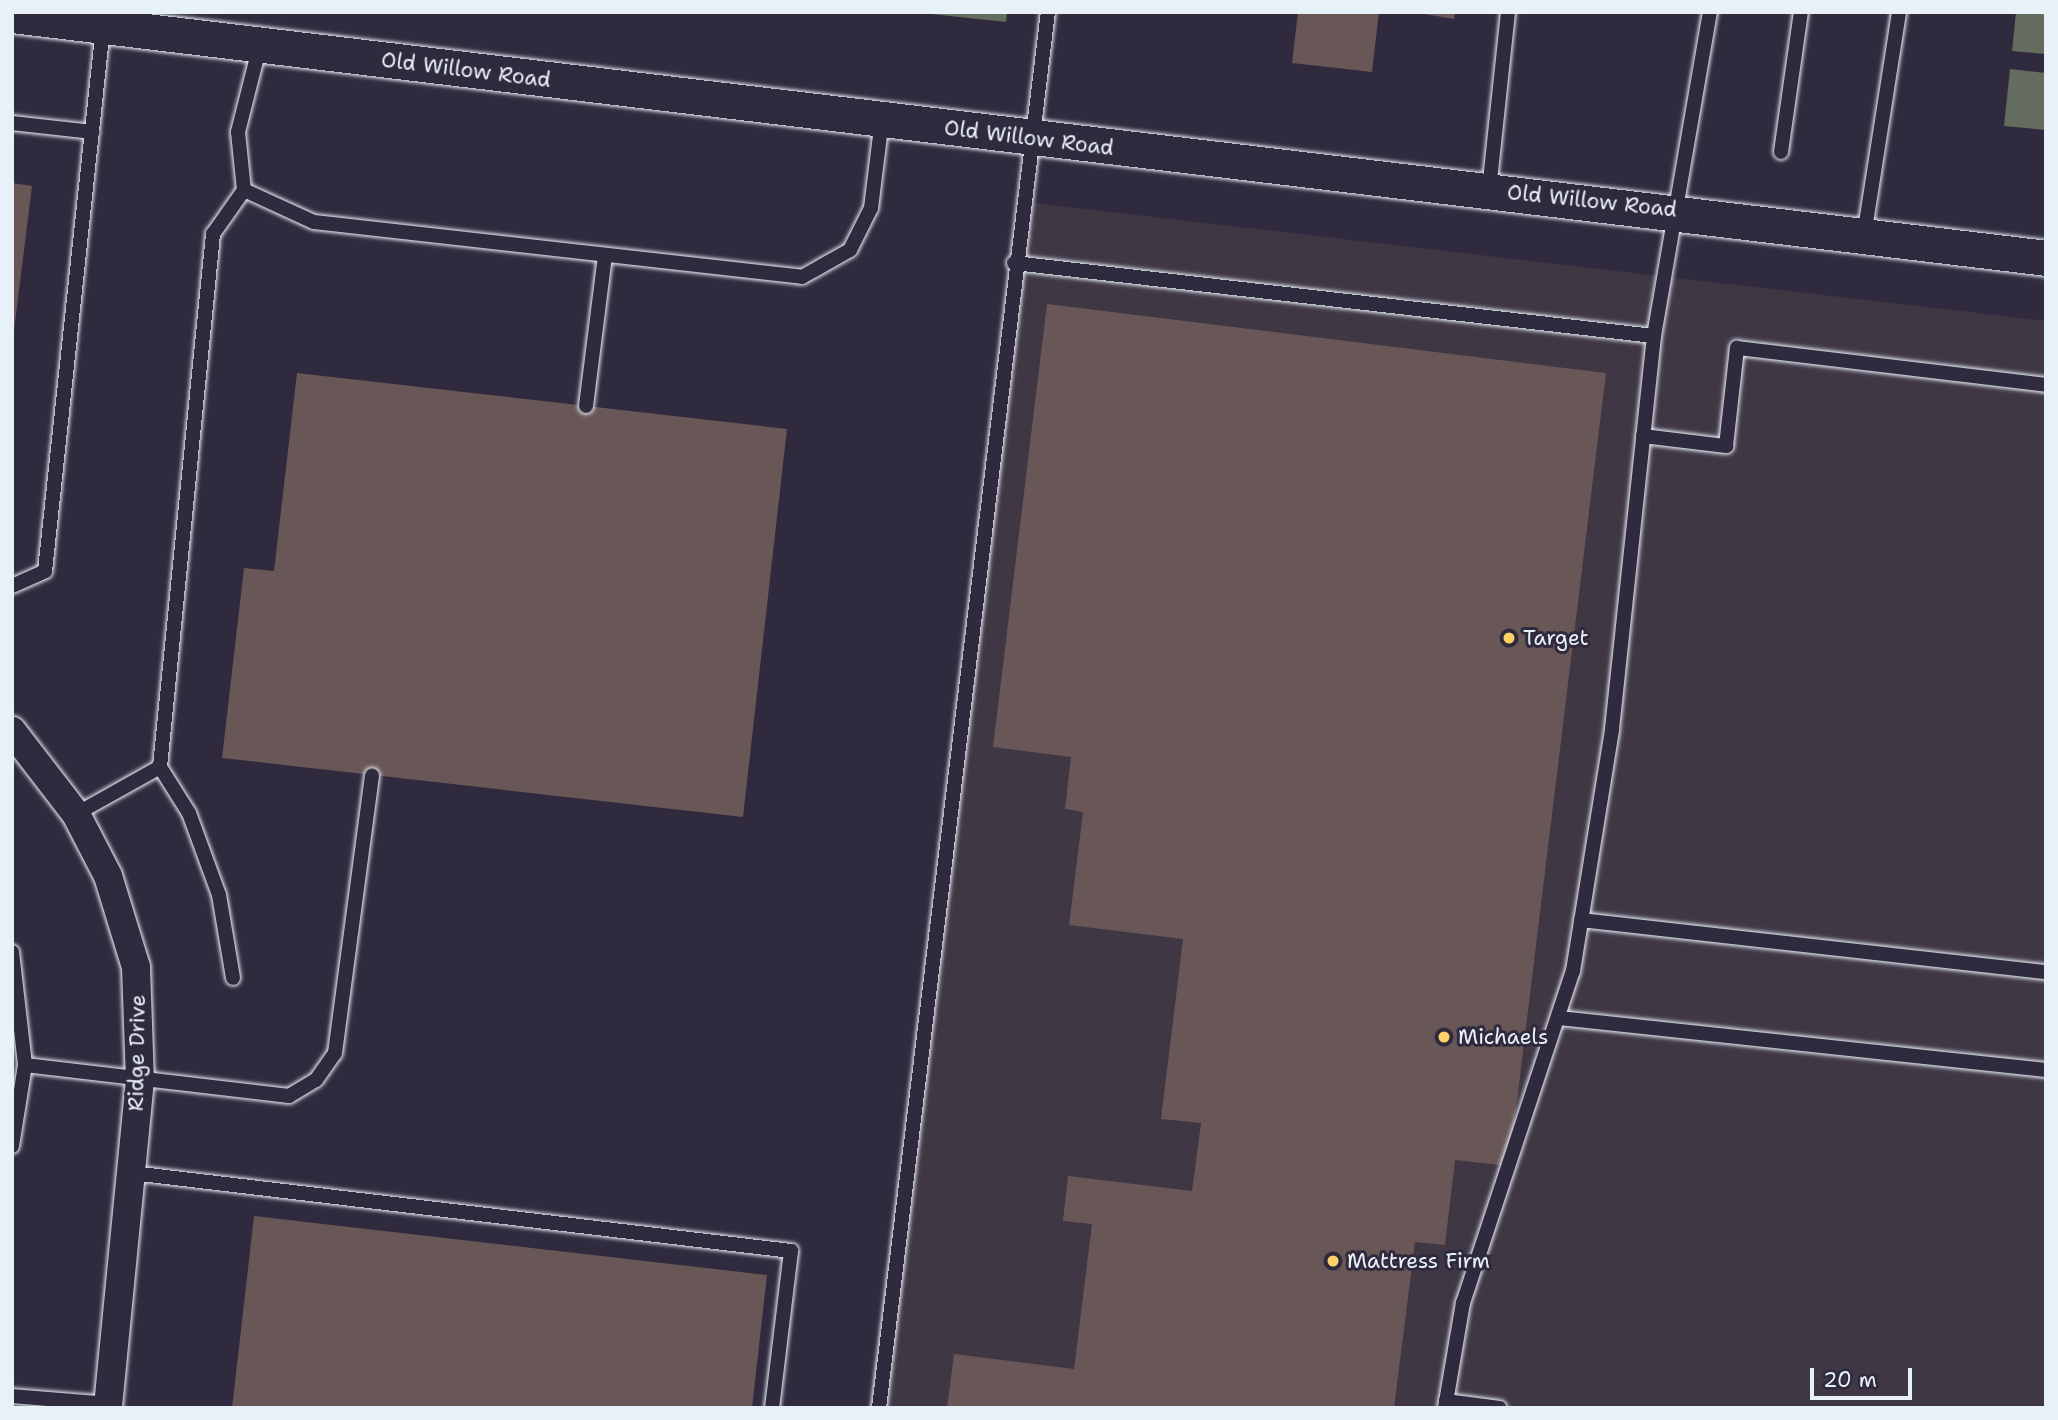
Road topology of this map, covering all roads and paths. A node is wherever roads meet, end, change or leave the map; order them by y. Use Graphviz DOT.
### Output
graph roads {
  1 [pos="1048,12"];
  2 [pos="1508,12"];
  3 [pos="1710,12"];
  4 [pos="1801,12"];
  5 [pos="1899,12"];
  6 [pos="12,16"];
  7 [pos="103,26"];
  8 [pos="260,45"];
  9 [pos="882,120"];
  10 [pos="12,123"];
  11 [pos="92,132"];
  12 [pos="1033,138"];
  13 [pos="1781,152"];
  14 [pos="244,190"];
  15 [pos="1489,190"];
  16 [pos="1677,210"];
  17 [pos="1864,237"];
  18 [pos="605,255"];
  19 [pos="2046,258"];
  20 [pos="1014,262"];
  21 [pos="1654,336"];
  22 [pos="2046,385"];
  23 [pos="586,406"];
  24 [pos="1643,436"];
  25 [pos="12,586"];
  26 [pos="12,731"];
  27 [pos="160,767"];
  28 [pos="372,775"];
  29 [pos="76,814"];
  30 [pos="1581,920"];
  31 [pos="12,952"];
  32 [pos="2046,972"];
  33 [pos="233,978"];
  34 [pos="1559,1018"];
  35 [pos="24,1065"];
  36 [pos="2046,1070"];
  37 [pos="140,1080"];
  38 [pos="12,1146"];
  39 [pos="132,1173"];
  40 [pos="12,1396"];
  41 [pos="1445,1404"];
  42 [pos="108,1406"];
  43 [pos="772,1408"];
  44 [pos="878,1408"];
  45 [pos="1500,1408"];
  1 -- 12 [label="lane"];
  2 -- 15 [label="lane"];
  3 -- 16 [label="lane"];
  4 -- 13 [label="lane"];
  5 -- 17 [label="lane"];
  6 -- 7 [label="street, Old Willow Road"];
  7 -- 8 [label="street, Old Willow Road"];
  7 -- 11 [label="lane"];
  8 -- 9 [label="street, Old Willow Road"];
  8 -- 14 [label="lane"];
  9 -- 12 [label="street, Old Willow Road"];
  9 -- 18 [label="lane"];
  10 -- 11 [label="lane"];
  11 -- 25 [label="lane"];
  12 -- 15 [label="street, Old Willow Road"];
  12 -- 20 [label="lane"];
  14 -- 18 [label="lane"];
  14 -- 27 [label="lane"];
  15 -- 16 [label="street, Old Willow Road"];
  16 -- 17 [label="street, Old Willow Road"];
  16 -- 21 [label="lane"];
  17 -- 19 [label="street, Old Willow Road"];
  18 -- 23 [label="lane"];
  20 -- 21 [label="lane"];
  20 -- 44 [label="lane"];
  21 -- 24 [label="lane"];
  22 -- 24 [label="lane"];
  24 -- 30 [label="lane"];
  26 -- 29 [label="street, Ridge Drive"];
  27 -- 29 [label="lane"];
  27 -- 33 [label="lane"];
  28 -- 37 [label="lane"];
  29 -- 37 [label="street, Ridge Drive"];
  30 -- 32 [label="lane"];
  30 -- 34 [label="lane"];
  31 -- 35 [label="lane"];
  34 -- 36 [label="lane"];
  34 -- 41 [label="lane"];
  35 -- 37 [label="lane"];
  35 -- 38 [label="lane"];
  37 -- 39 [label="street, Ridge Drive"];
  39 -- 42 [label="street, Ridge Drive"];
  39 -- 43 [label="lane"];
  40 -- 42 [label="lane"];
  41 -- 45 [label="lane"];
}
